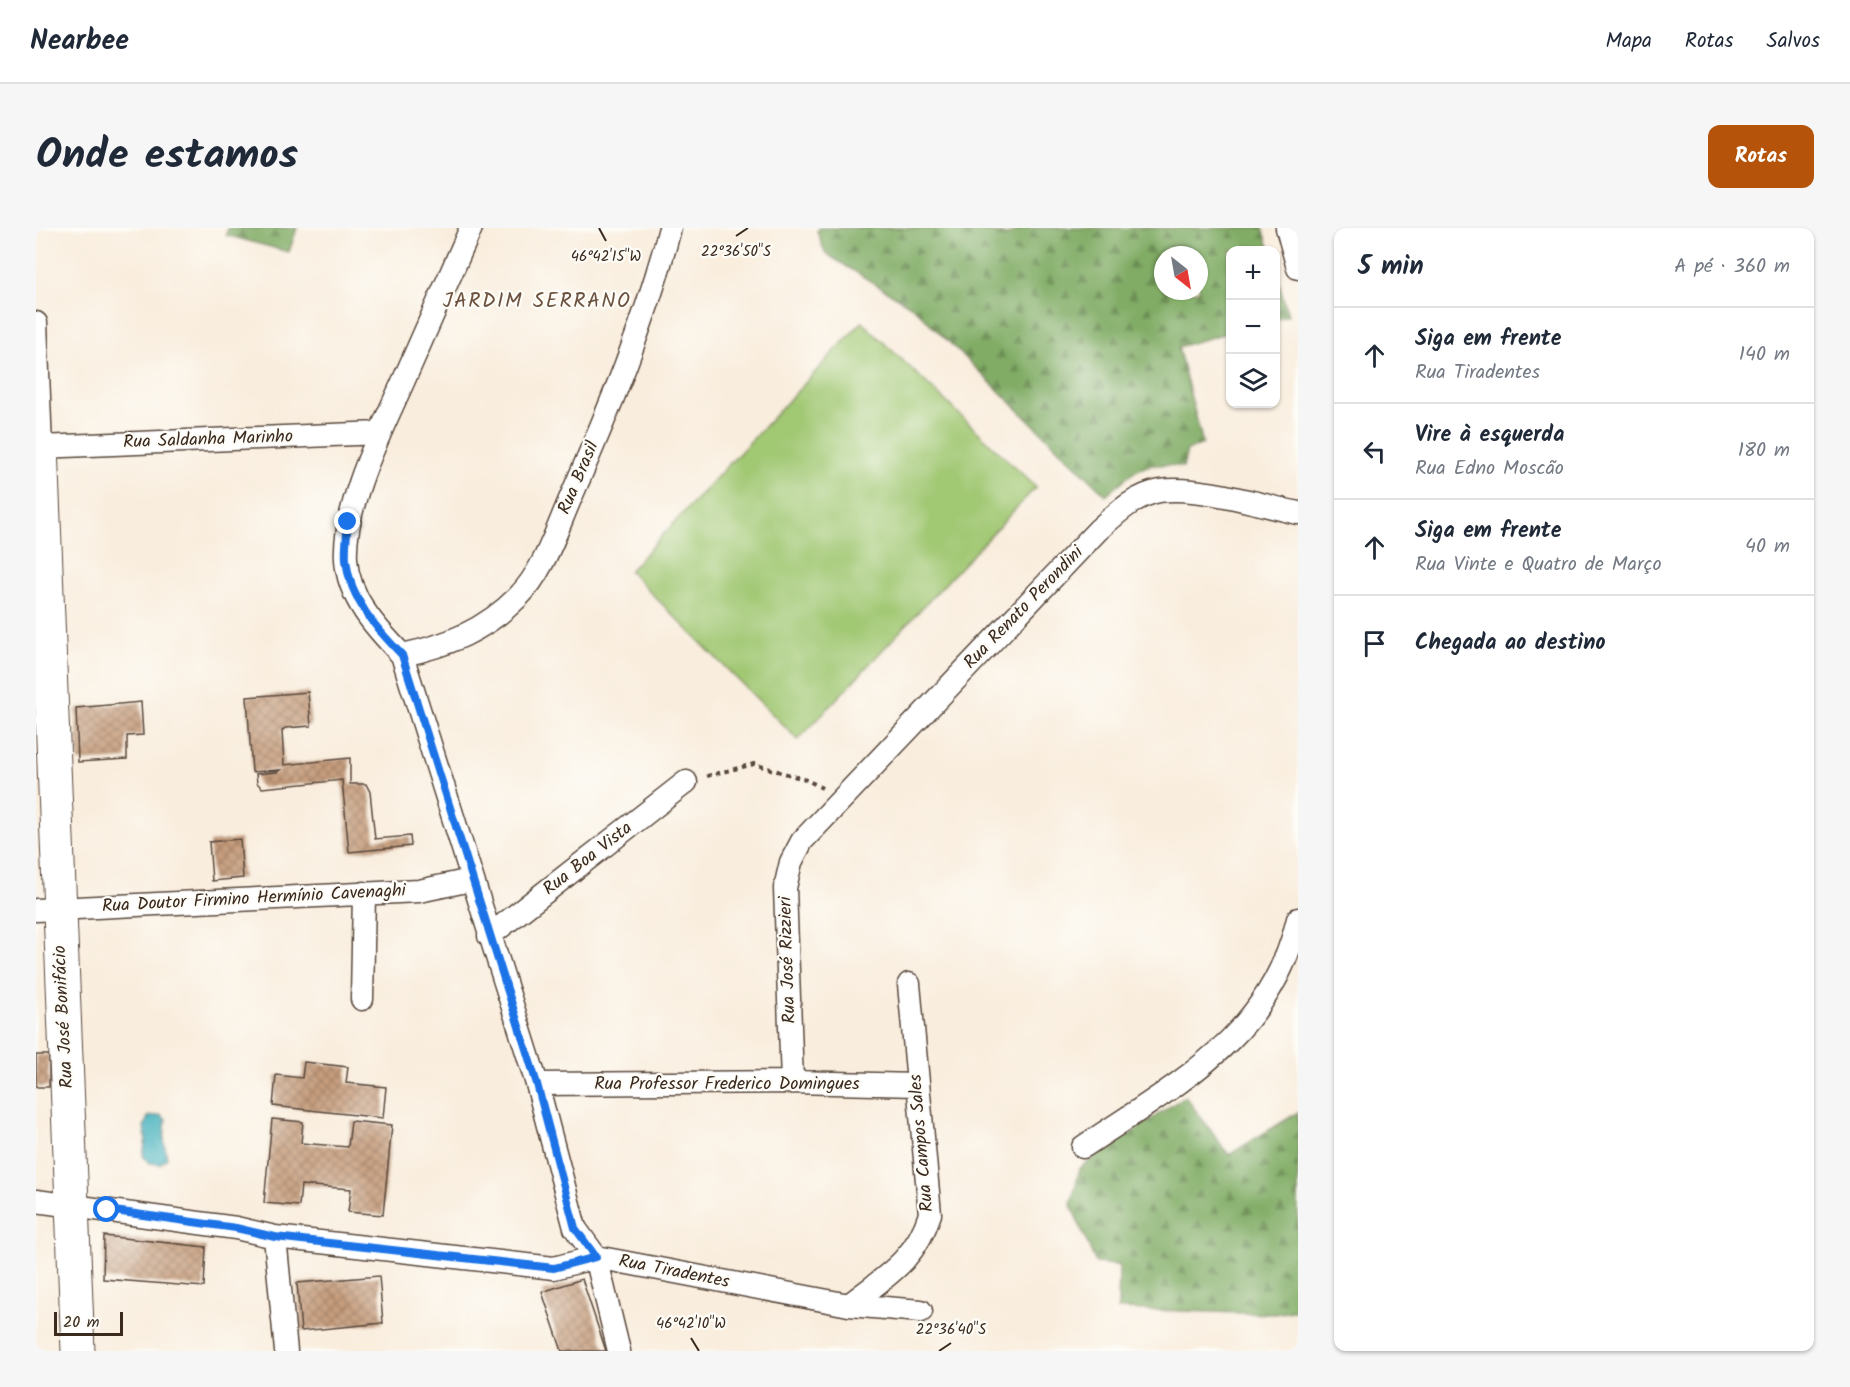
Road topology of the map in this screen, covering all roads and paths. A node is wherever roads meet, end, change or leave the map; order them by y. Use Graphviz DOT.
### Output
graph roads {
  1 [pos="471,228"];
  2 [pos="670,228"];
  3 [pos="1287,228"];
  4 [pos="1298,268"];
  5 [pos="36,323"];
  6 [pos="380,433"];
  7 [pos="39,447"];
  8 [pos="1298,513"];
  9 [pos="402,655"];
  10 [pos="686,782"];
  11 [pos="842,800"];
  12 [pos="802,841"];
  13 [pos="471,880"];
  14 [pos="364,893"];
  15 [pos="47,910"];
  16 [pos="1298,919"];
  17 [pos="489,936"];
  18 [pos="909,984"];
  19 [pos="362,999"];
  20 [pos="792,1082"];
  21 [pos="537,1084"];
  22 [pos="916,1084"];
  23 [pos="1083,1147"];
  24 [pos="36,1201"];
  25 [pos="73,1206"];
  26 [pos="275,1237"];
  27 [pos="596,1257"];
  28 [pos="849,1305"];
  29 [pos="921,1311"];
  30 [pos="78,1351"];
  31 [pos="286,1351"];
  32 [pos="619,1351"];
  1 -- 6 [label="street"];
  2 -- 9 [label="street, Rua Brasil"];
  3 -- 4 [label="street"];
  5 -- 7 [label="street, Rua José Bonifácio"];
  6 -- 7 [label="street, Rua Saldanha Marinho"];
  6 -- 9 [label="street"];
  7 -- 15 [label="main road, Rua José Bonifácio"];
  8 -- 11 [label="street, Rua Renato Perondini"];
  9 -- 13 [label="street"];
  10 -- 11 [label="path"];
  10 -- 17 [label="street, Rua Boa Vista"];
  11 -- 12 [label="street, Rua Renato Perondini"];
  12 -- 20 [label="street, Rua José Rizzieri"];
  13 -- 14 [label="street, Rua Doutor Firmino Hermínio Cavenaghi"];
  13 -- 17 [label="street"];
  14 -- 15 [label="street, Rua Doutor Firmino Hermínio Cavenaghi"];
  14 -- 19 [label="street"];
  15 -- 25 [label="main road, Rua José Bonifácio"];
  16 -- 23 [label="street"];
  17 -- 21 [label="street"];
  18 -- 22 [label="street, Rua Campos Sales"];
  20 -- 21 [label="street, Rua Professor Frederico Domingues"];
  20 -- 22 [label="street, Rua Professor Frederico Domingues"];
  21 -- 27 [label="street"];
  22 -- 28 [label="street, Rua Campos Sales"];
  24 -- 25 [label="street, Rua Tiradentes"];
  25 -- 26 [label="street, Rua Tiradentes"];
  25 -- 30 [label="main road, Rua José Bonifácio"];
  26 -- 27 [label="street, Rua Tiradentes"];
  26 -- 31 [label="street"];
  27 -- 28 [label="street, Rua Tiradentes"];
  27 -- 32 [label="street"];
  28 -- 29 [label="street, Rua Tiradentes"];
}
